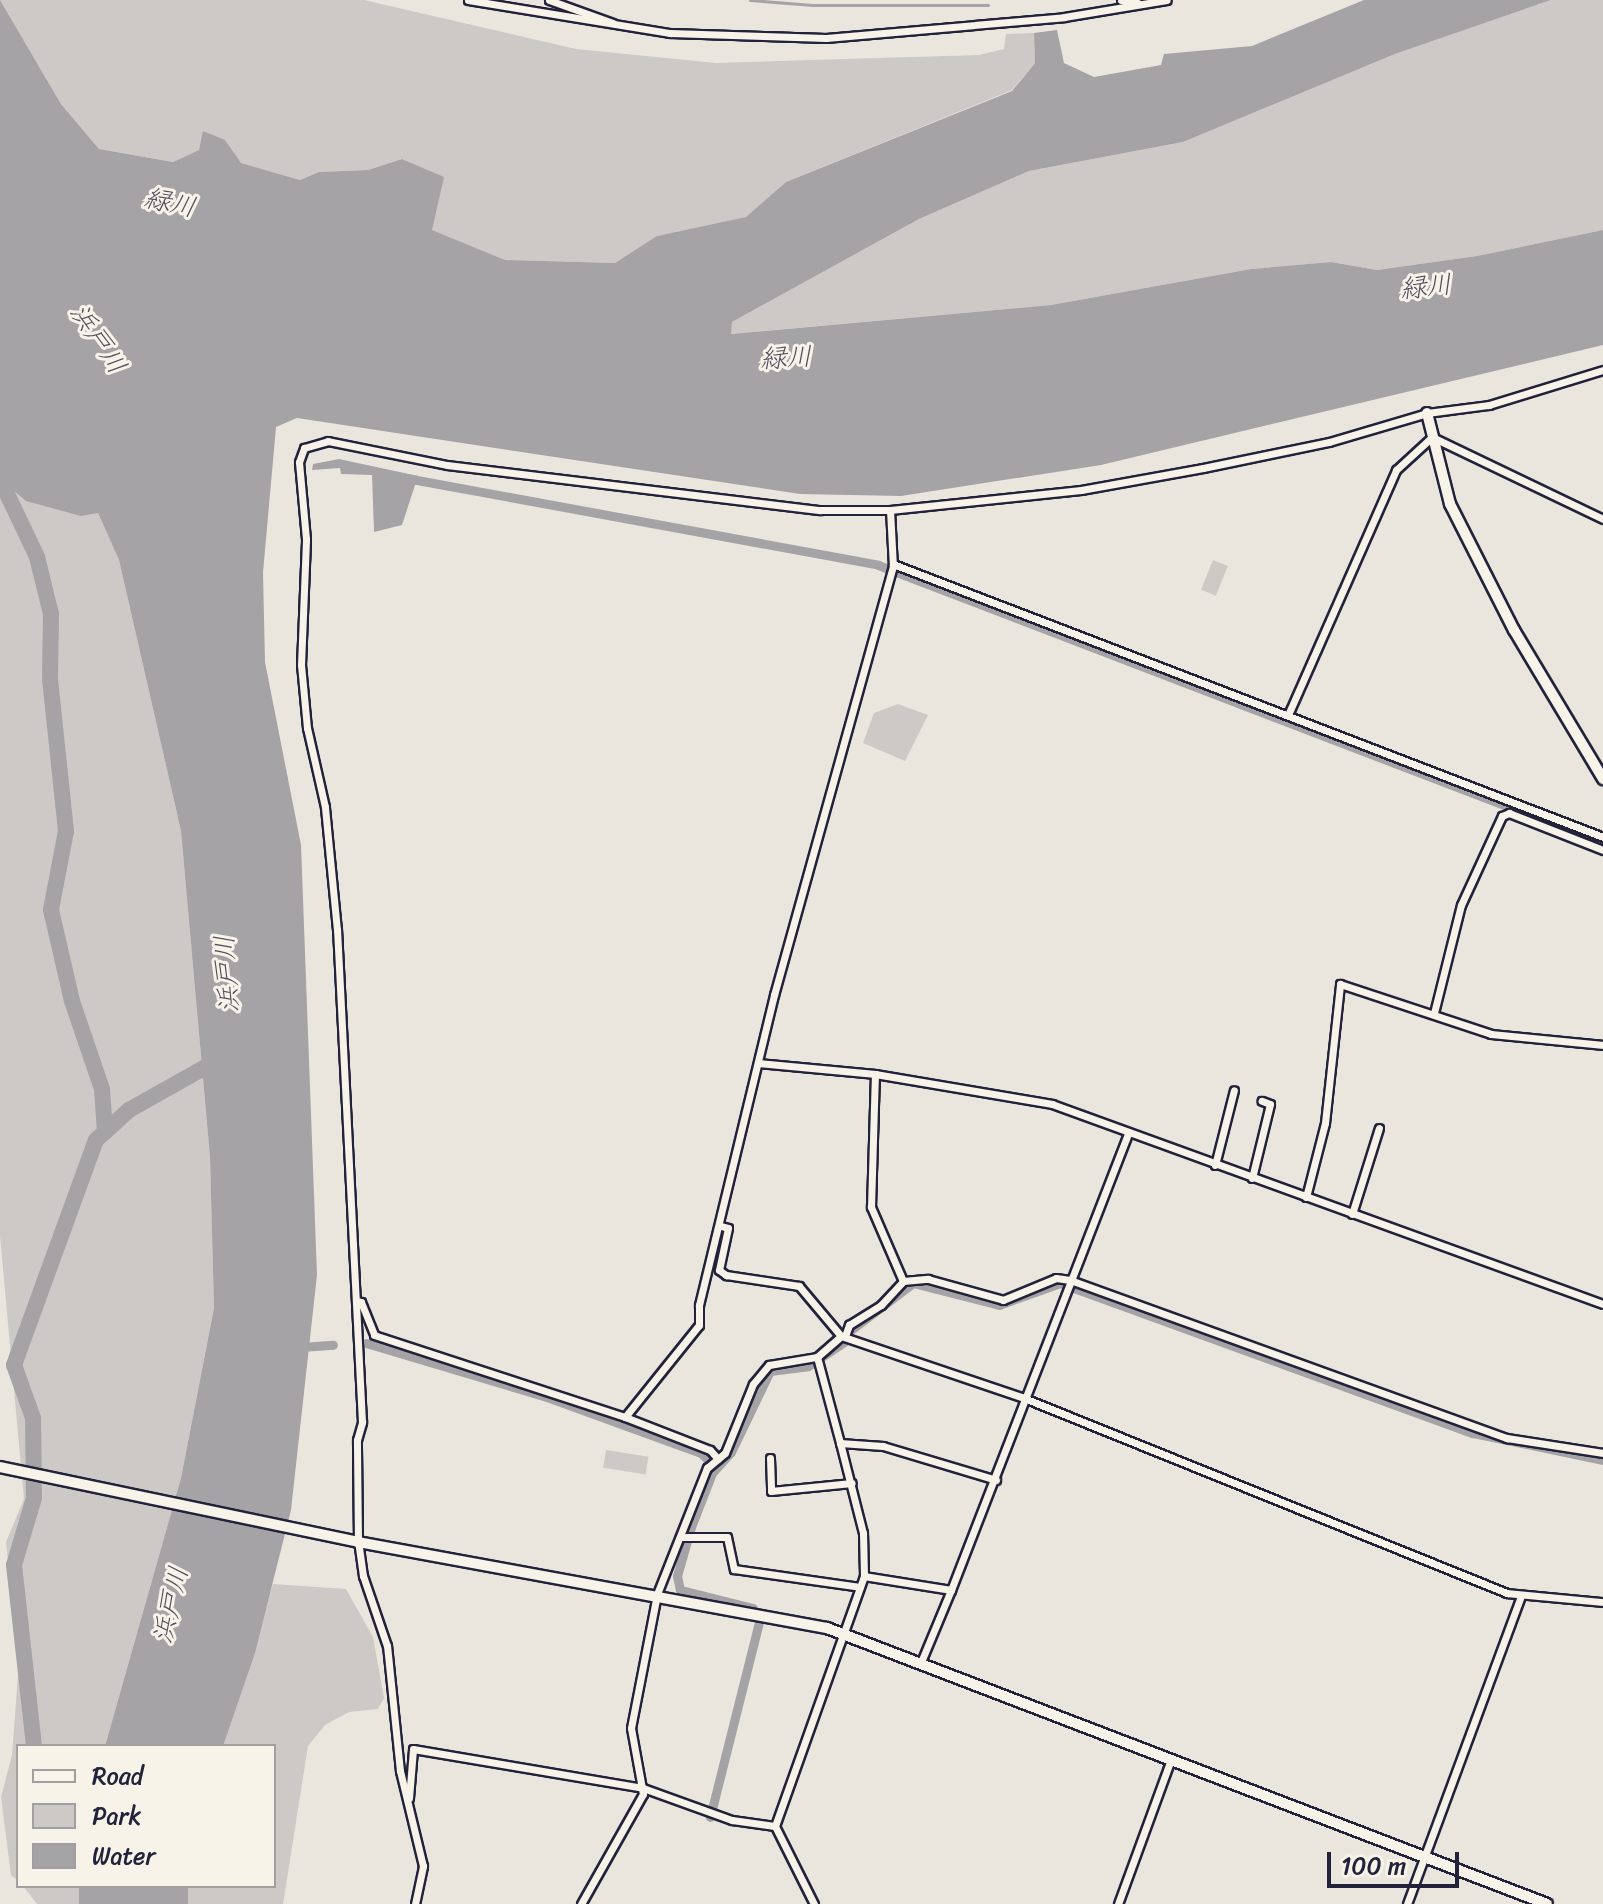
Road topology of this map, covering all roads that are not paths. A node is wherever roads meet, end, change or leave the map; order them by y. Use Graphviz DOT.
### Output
graph roads {
  1 [pos="468,0"];
  2 [pos="549,0"];
  3 [pos="1121,0"];
  4 [pos="1167,0"];
  5 [pos="1144,4"];
  6 [pos="630,29"];
  7 [pos="1603,370"];
  8 [pos="1427,413"];
  9 [pos="1432,437"];
  10 [pos="890,510"];
  11 [pos="1603,519"];
  12 [pos="892,569"];
  13 [pos="1288,715"];
  14 [pos="1603,779"];
  15 [pos="1603,837"];
  16 [pos="1603,850"];
  17 [pos="1434,1013"];
  18 [pos="1603,1045"];
  19 [pos="758,1063"];
  20 [pos="875,1074"];
  21 [pos="1234,1090"];
  22 [pos="1262,1101"];
  23 [pos="1379,1128"];
  24 [pos="1129,1132"];
  25 [pos="1215,1165"];
  26 [pos="1252,1178"];
  27 [pos="1306,1197"];
  28 [pos="1352,1214"];
  29 [pos="721,1226"];
  30 [pos="903,1281"];
  31 [pos="1069,1284"];
  32 [pos="356,1301"];
  33 [pos="1603,1304"];
  34 [pos="843,1336"];
  35 [pos="818,1359"];
  36 [pos="1024,1398"];
  37 [pos="625,1417"];
  38 [pos="840,1443"];
  39 [pos="1603,1453"];
  40 [pos="715,1462"];
  41 [pos="780,1464"];
  42 [pos="0,1467"];
  43 [pos="996,1480"];
  44 [pos="852,1483"];
  45 [pos="687,1538"];
  46 [pos="352,1541"];
  47 [pos="864,1576"];
  48 [pos="860,1587"];
  49 [pos="951,1590"];
  50 [pos="657,1594"];
  51 [pos="1521,1596"];
  52 [pos="1603,1602"];
  53 [pos="844,1633"];
  54 [pos="921,1662"];
  55 [pos="1171,1759"];
  56 [pos="643,1788"];
  57 [pos="408,1804"];
  58 [pos="775,1826"];
  59 [pos="1425,1857"];
  60 [pos="415,1904"];
  61 [pos="581,1904"];
  62 [pos="814,1904"];
  63 [pos="1118,1904"];
  64 [pos="1407,1904"];
  65 [pos="1547,1904"];
  1 -- 6 [label="street"];
  2 -- 6 [label="street"];
  3 -- 5 [label="street"];
  4 -- 5 [label="street"];
  5 -- 6 [label="street"];
  7 -- 8 [label="street"];
  8 -- 9 [label="street"];
  8 -- 10 [label="street"];
  9 -- 11 [label="street"];
  9 -- 13 [label="street"];
  9 -- 14 [label="street"];
  10 -- 12 [label="street"];
  10 -- 32 [label="street"];
  12 -- 13 [label="street"];
  12 -- 19 [label="street"];
  13 -- 15 [label="street"];
  16 -- 17 [label="street"];
  17 -- 18 [label="street"];
  17 -- 27 [label="street"];
  19 -- 20 [label="street"];
  19 -- 29 [label="street"];
  20 -- 24 [label="street"];
  20 -- 30 [label="street"];
  21 -- 25 [label="street"];
  22 -- 26 [label="street"];
  23 -- 28 [label="street"];
  24 -- 25 [label="street"];
  24 -- 31 [label="street"];
  25 -- 26 [label="street"];
  26 -- 27 [label="street"];
  27 -- 28 [label="street"];
  28 -- 33 [label="street"];
  29 -- 34 [label="street"];
  29 -- 37 [label="street"];
  30 -- 31 [label="street"];
  30 -- 34 [label="street"];
  31 -- 36 [label="street"];
  31 -- 39 [label="street"];
  32 -- 37 [label="street"];
  32 -- 46 [label="street"];
  34 -- 35 [label="street"];
  34 -- 36 [label="street"];
  35 -- 38 [label="street"];
  35 -- 40 [label="street"];
  36 -- 43 [label="street"];
  36 -- 51 [label="street"];
  37 -- 40 [label="street"];
  38 -- 43 [label="street"];
  38 -- 44 [label="street"];
  40 -- 45 [label="street"];
  41 -- 44 [label="street"];
  42 -- 46 [label="street"];
  43 -- 49 [label="street"];
  44 -- 47 [label="street"];
  45 -- 48 [label="street"];
  45 -- 50 [label="street"];
  46 -- 50 [label="street"];
  46 -- 57 [label="street"];
  47 -- 48 [label="street"];
  47 -- 49 [label="street"];
  48 -- 53 [label="street"];
  49 -- 54 [label="street"];
  50 -- 53 [label="street"];
  50 -- 56 [label="street"];
  51 -- 52 [label="street"];
  51 -- 59 [label="street"];
  53 -- 54 [label="street"];
  53 -- 58 [label="street"];
  54 -- 55 [label="street"];
  55 -- 59 [label="street"];
  55 -- 63 [label="street"];
  56 -- 57 [label="street"];
  56 -- 58 [label="street"];
  56 -- 61 [label="street"];
  57 -- 60 [label="street"];
  58 -- 62 [label="street"];
  59 -- 64 [label="street"];
  59 -- 65 [label="street"];
}
